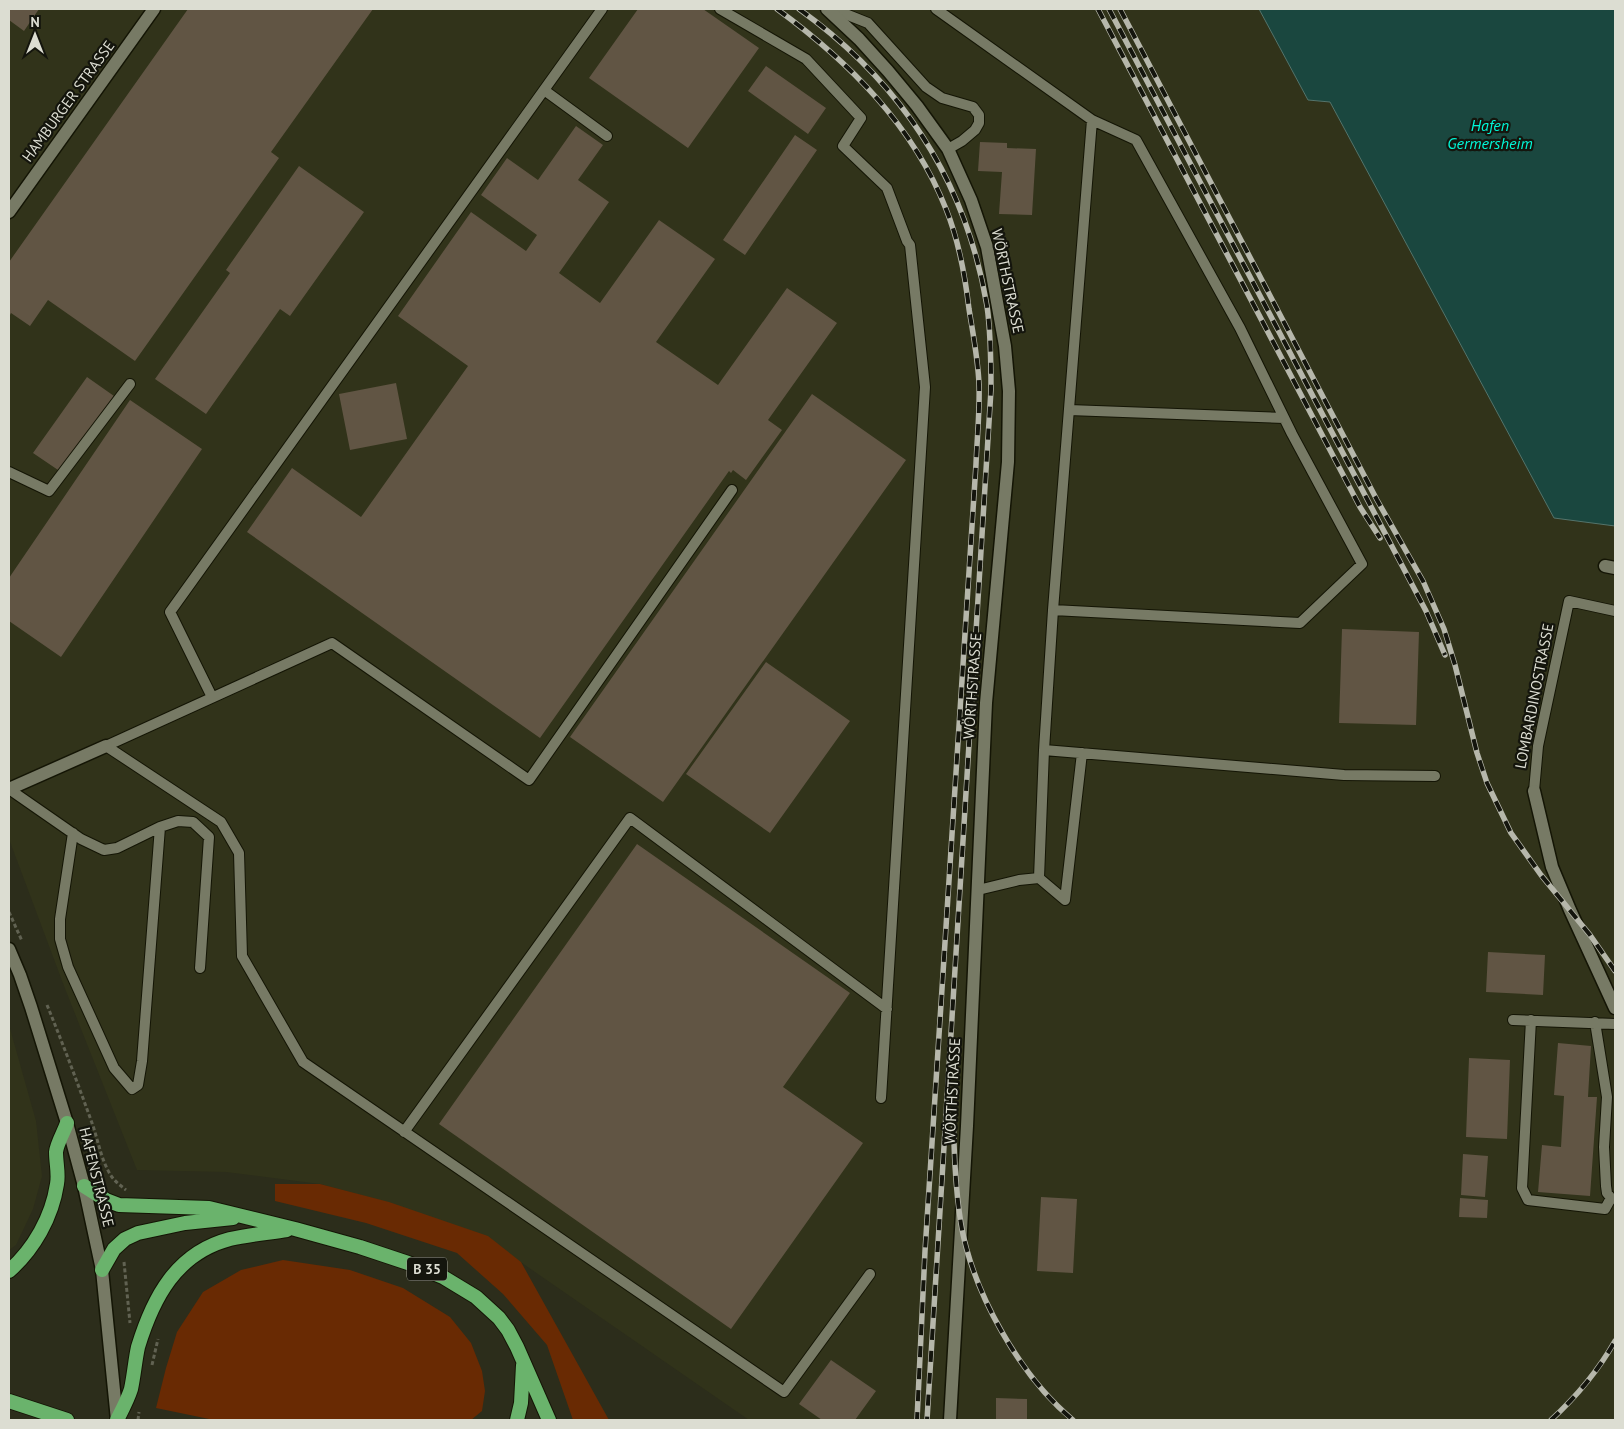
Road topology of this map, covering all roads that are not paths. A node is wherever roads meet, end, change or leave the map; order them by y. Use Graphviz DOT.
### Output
graph roads {
  1 [pos="154,9"];
  2 [pos="602,9"];
  3 [pos="720,9"];
  4 [pos="827,9"];
  5 [pos="833,9"];
  6 [pos="936,9"];
  7 [pos="544,90"];
  8 [pos="1092,120"];
  9 [pos="607,136"];
  10 [pos="948,149"];
  11 [pos="9,212"];
  12 [pos="130,384"];
  13 [pos="1069,410"];
  14 [pos="1284,418"];
  15 [pos="9,472"];
  16 [pos="732,490"];
  17 [pos="1053,610"];
  18 [pos="1615,611"];
  19 [pos="212,697"];
  20 [pos="106,746"];
  21 [pos="1044,750"];
  22 [pos="1082,754"];
  23 [pos="1435,776"];
  24 [pos="9,789"];
  25 [pos="1534,791"];
  26 [pos="160,827"];
  27 [pos="73,833"];
  28 [pos="1039,878"];
  29 [pos="978,890"];
  30 [pos="9,949"];
  31 [pos="200,968"];
  32 [pos="1615,1008"];
  33 [pos="887,1009"];
  34 [pos="1513,1020"];
  35 [pos="1531,1020"];
  36 [pos="1595,1022"];
  37 [pos="1615,1024"];
  38 [pos="882,1098"];
  39 [pos="67,1123"];
  40 [pos="404,1132"];
  41 [pos="84,1186"];
  42 [pos="1613,1199"];
  43 [pos="244,1217"];
  44 [pos="295,1229"];
  45 [pos="102,1270"];
  46 [pos="9,1271"];
  47 [pos="870,1274"];
  48 [pos="523,1362"];
  49 [pos="9,1401"];
  50 [pos="67,1420"];
  51 [pos="117,1420"];
  52 [pos="516,1420"];
  53 [pos="549,1420"];
  54 [pos="950,1420"];
  1 -- 11 [label="street, HAMBURGER STRASSE"];
  2 -- 7 [label="lane"];
  3 -- 33 [label="lane"];
  4 -- 10 [label="street, WÖRTHSTRASSE"];
  5 -- 10 [label="lane"];
  6 -- 8 [label="lane"];
  7 -- 9 [label="lane"];
  7 -- 19 [label="lane"];
  8 -- 13 [label="lane"];
  8 -- 14 [label="lane"];
  10 -- 29 [label="street, WÖRTHSTRASSE"];
  12 -- 15 [label="lane"];
  13 -- 14 [label="lane"];
  13 -- 17 [label="lane"];
  14 -- 17 [label="lane"];
  16 -- 19 [label="lane"];
  17 -- 21 [label="lane"];
  18 -- 25 [label="lane, LOMBARDINOSTRASSE"];
  19 -- 20 [label="lane"];
  20 -- 24 [label="street"];
  20 -- 40 [label="lane"];
  21 -- 22 [label="lane"];
  21 -- 28 [label="lane"];
  22 -- 23 [label="lane"];
  22 -- 28 [label="lane"];
  24 -- 27 [label="lane"];
  25 -- 32 [label="street, LOMBARDINOSTRASSE"];
  26 -- 27 [label="lane"];
  26 -- 27 [label="lane"];
  26 -- 31 [label="lane"];
  28 -- 29 [label="lane"];
  29 -- 54 [label="street, WÖRTHSTRASSE"];
  30 -- 39 [label="street, HAFENSTRASSE"];
  33 -- 38 [label="lane"];
  33 -- 40 [label="lane"];
  34 -- 35 [label="lane"];
  35 -- 36 [label="lane"];
  35 -- 42 [label="lane"];
  36 -- 37 [label="lane"];
  36 -- 42 [label="lane"];
  39 -- 41 [label="street, HAFENSTRASSE"];
  39 -- 46 [label="highway"];
  40 -- 47 [label="lane"];
  41 -- 43 [label="highway, B 35"];
  41 -- 45 [label="street, HAFENSTRASSE"];
  43 -- 44 [label="highway, B 35"];
  43 -- 45 [label="highway, B 35"];
  44 -- 48 [label="highway, B 35"];
  44 -- 51 [label="highway, B 35"];
  45 -- 51 [label="street, HAFENSTRASSE"];
  48 -- 52 [label="highway, B 35"];
  48 -- 53 [label="highway, B 35"];
  49 -- 50 [label="highway"];
}
